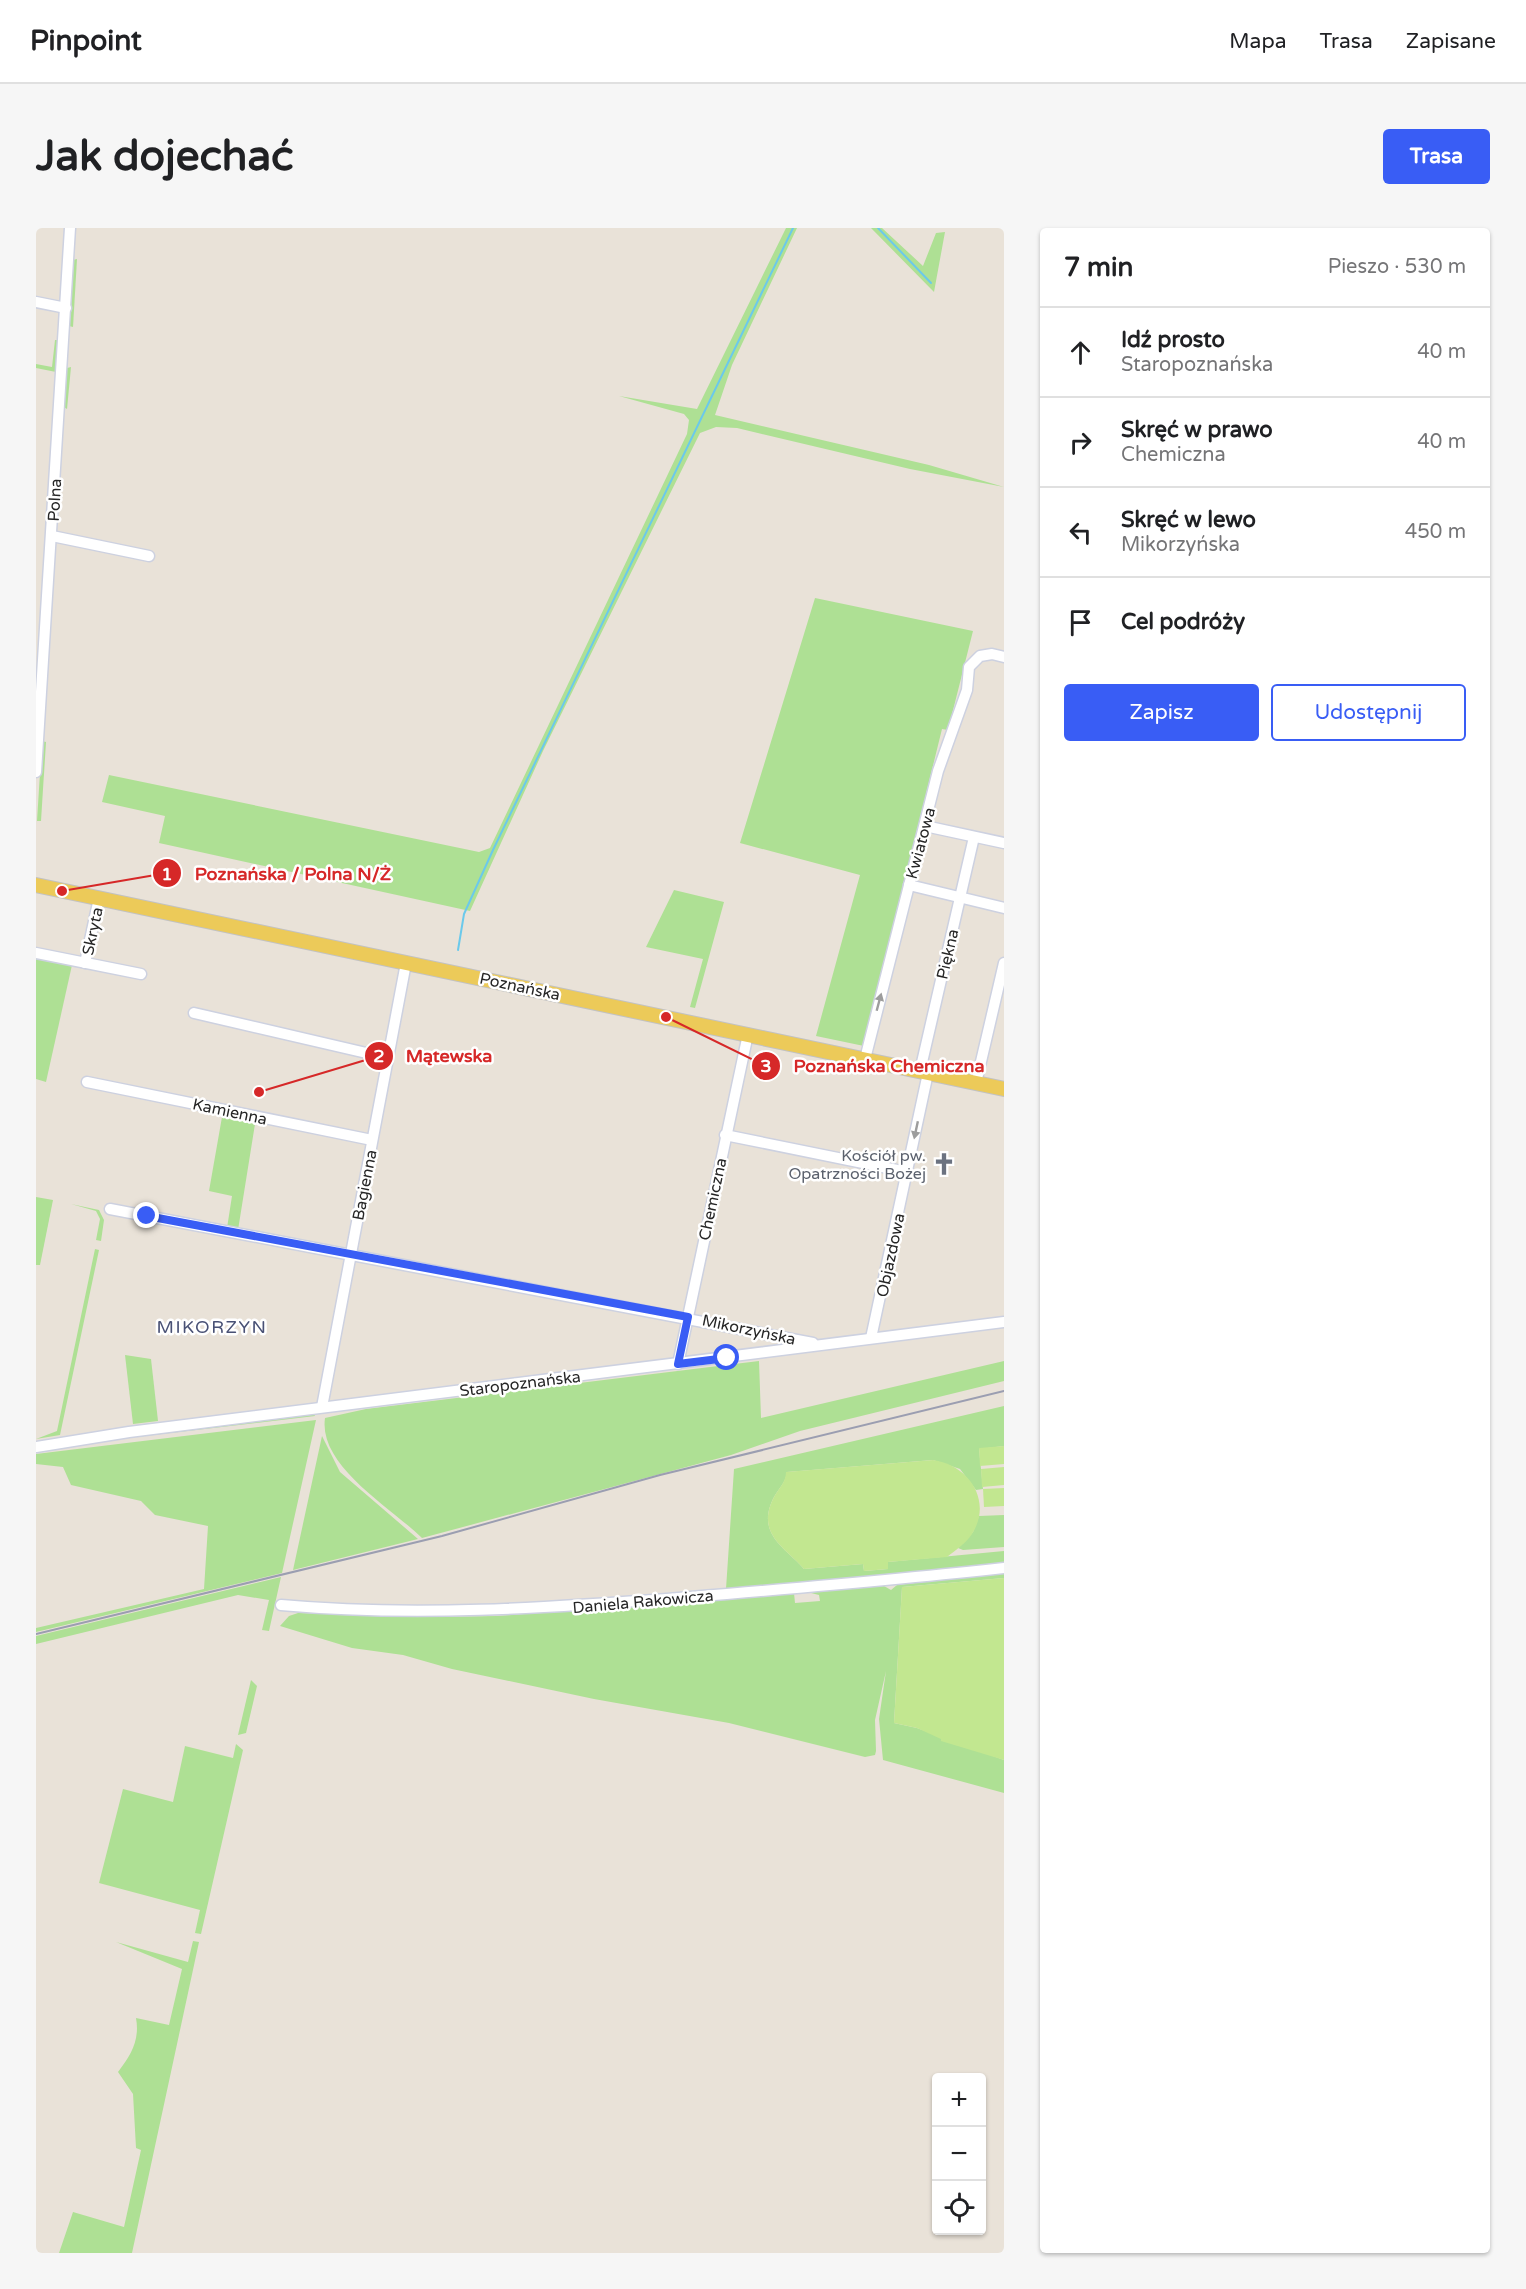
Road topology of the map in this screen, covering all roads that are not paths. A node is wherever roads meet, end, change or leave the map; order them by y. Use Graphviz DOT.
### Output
graph roads {
  1 [pos="69,228"];
  2 [pos="36,302"];
  3 [pos="66,308"];
  4 [pos="52,536"];
  5 [pos="149,556"];
  6 [pos="1004,657"];
  7 [pos="39,691"];
  8 [pos="36,764"];
  9 [pos="36,772"];
  10 [pos="925,826"];
  11 [pos="974,837"];
  12 [pos="1004,843"];
  13 [pos="36,885"];
  14 [pos="909,885"];
  15 [pos="99,898"];
  16 [pos="960,898"];
  17 [pos="1004,908"];
  18 [pos="36,953"];
  19 [pos="85,963"];
  20 [pos="406,963"];
  21 [pos="1004,963"];
  22 [pos="141,974"];
  23 [pos="194,1013"];
  24 [pos="748,1034"];
  25 [pos="388,1058"];
  26 [pos="865,1059"];
  27 [pos="924,1072"];
  28 [pos="87,1082"];
  29 [pos="976,1083"];
  30 [pos="1004,1089"];
  31 [pos="725,1135"];
  32 [pos="372,1140"];
  33 [pos="907,1172"];
  34 [pos="110,1209"];
  35 [pos="351,1254"];
  36 [pos="688,1317"];
  37 [pos="1004,1322"];
  38 [pos="786,1337"];
  39 [pos="871,1338"];
  40 [pos="822,1345"];
  41 [pos="785,1350"];
  42 [pos="678,1364"];
  43 [pos="322,1407"];
  44 [pos="36,1447"];
  45 [pos="1004,1568"];
  46 [pos="280,1605"];
  1 -- 3 [label="street, Polna"];
  2 -- 3 [label="street"];
  3 -- 4 [label="street, Polna"];
  4 -- 5 [label="street"];
  4 -- 7 [label="street, Polna"];
  6 -- 10 [label="street, Kwiatowa"];
  7 -- 8 [label="street, Polna"];
  8 -- 9 [label="street, Polna"];
  10 -- 11 [label="street"];
  10 -- 14 [label="street, Kwiatowa"];
  11 -- 12 [label="street"];
  11 -- 16 [label="street, Piękna"];
  13 -- 15 [label="main road, Poznańska"];
  14 -- 16 [label="street"];
  26 -- 14 [label="street, Kwiatowa, one-way"];
  15 -- 19 [label="street, Skryta"];
  15 -- 20 [label="main road, Poznańska"];
  16 -- 17 [label="street"];
  16 -- 27 [label="street, Piękna"];
  18 -- 19 [label="street, Skryta"];
  19 -- 22 [label="street, Skryta"];
  20 -- 24 [label="main road, Poznańska"];
  20 -- 25 [label="street, Bagienna"];
  21 -- 29 [label="street"];
  23 -- 25 [label="street"];
  24 -- 26 [label="main road, Poznańska"];
  24 -- 31 [label="street, Chemiczna"];
  25 -- 32 [label="street, Bagienna"];
  26 -- 27 [label="main road, Poznańska"];
  27 -- 29 [label="main road, Poznańska"];
  27 -- 33 [label="street, Objazdowa, one-way"];
  28 -- 32 [label="street, Kamienna"];
  29 -- 30 [label="main road, Poznańska"];
  31 -- 33 [label="street"];
  31 -- 36 [label="street, Chemiczna"];
  32 -- 35 [label="street, Bagienna"];
  33 -- 39 [label="street, Objazdowa"];
  34 -- 35 [label="street, Mikorzyńska"];
  35 -- 36 [label="street, Mikorzyńska"];
  35 -- 43 [label="street, Bagienna"];
  36 -- 38 [label="street, Mikorzyńska"];
  36 -- 42 [label="street, Chemiczna"];
  37 -- 39 [label="street, Staropoznańska"];
  38 -- 40 [label="street, Mikorzyńska"];
  38 -- 41 [label="street"];
  39 -- 40 [label="street, Staropoznańska"];
  40 -- 41 [label="street, Staropoznańska"];
  41 -- 42 [label="street, Staropoznańska"];
  42 -- 43 [label="street, Staropoznańska"];
  43 -- 44 [label="street, Staropoznańska"];
  45 -- 46 [label="street, Daniela Rakowicza"];
}
